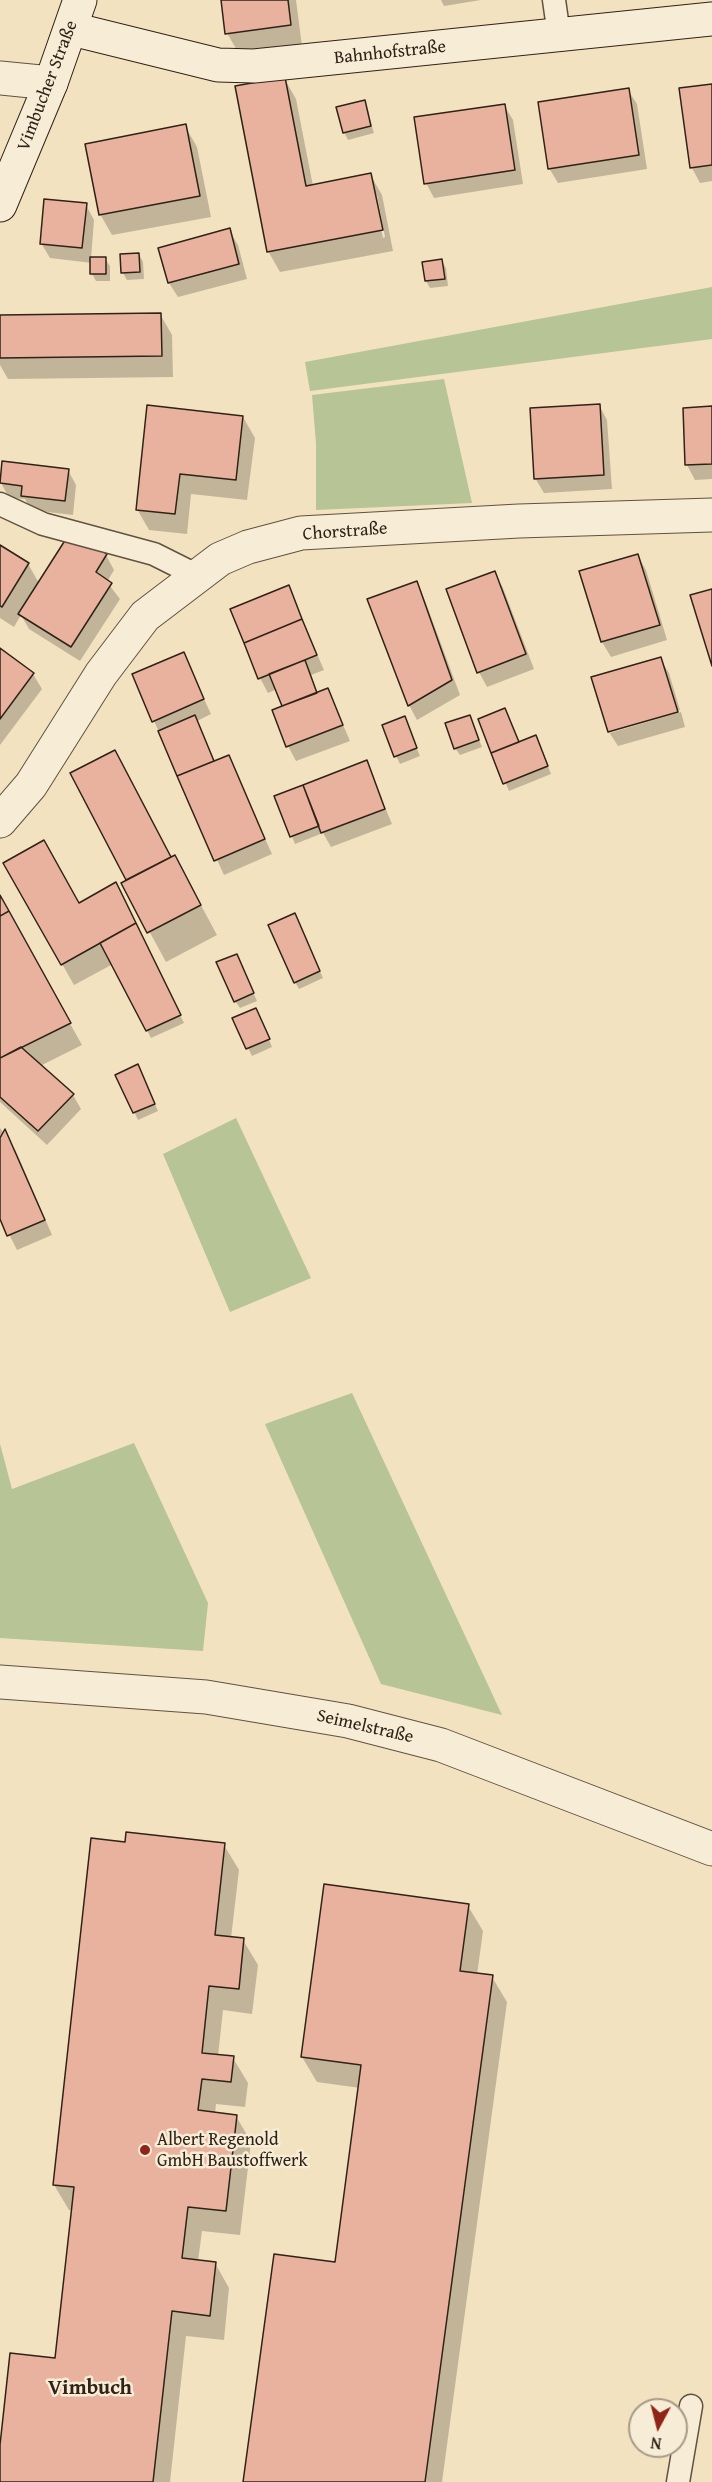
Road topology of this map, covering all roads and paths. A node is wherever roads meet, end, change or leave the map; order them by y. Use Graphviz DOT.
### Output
graph roads {
  1 [pos="554,0"];
  2 [pos="76,14"];
  3 [pos="712,19"];
  4 [pos="559,35"];
  5 [pos="0,78"];
  6 [pos="51,83"];
  7 [pos="0,205"];
  8 [pos="0,504"];
  9 [pos="712,515"];
  10 [pos="196,575"];
  11 [pos="0,821"];
  12 [pos="0,1682"];
  13 [pos="712,1849"];
  14 [pos="691,2406"];
  15 [pos="678,2482"];
  1 -- 4 [label="lane"];
  2 -- 4 [label="street, Bahnhofstraße"];
  2 -- 6 [label="street, Vimbucher Straße"];
  3 -- 4 [label="street, Bahnhofstraße"];
  5 -- 6 [label="street"];
  6 -- 7 [label="street, Vimbucher Straße"];
  8 -- 10 [label="lane"];
  9 -- 10 [label="street, Chorstraße"];
  10 -- 11 [label="street, Chorstraße"];
  12 -- 13 [label="street, Seimelstraße"];
  14 -- 15 [label="lane"];
}
